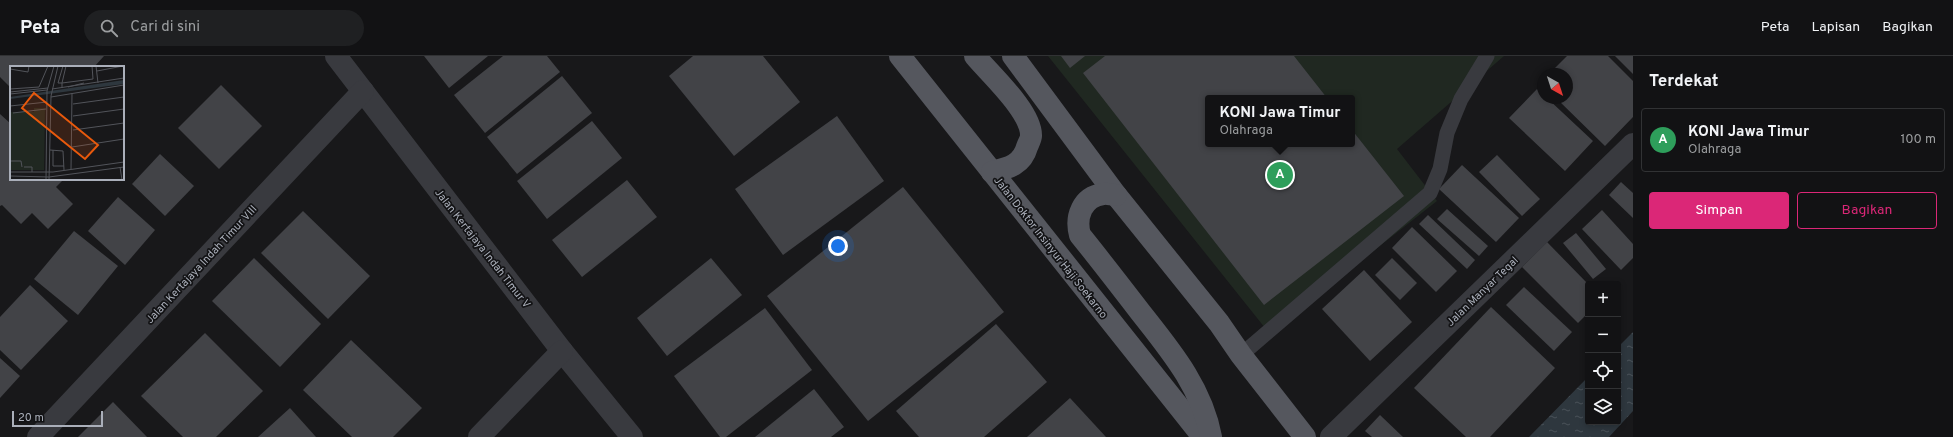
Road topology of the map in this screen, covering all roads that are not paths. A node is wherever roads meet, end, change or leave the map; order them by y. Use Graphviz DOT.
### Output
graph roads {
  1 [pos="336,56"];
  2 [pos="900,56"];
  3 [pos="975,56"];
  4 [pos="1013,56"];
  5 [pos="1487,56"];
  6 [pos="363,91"];
  7 [pos="1633,144"];
  8 [pos="992,172"];
  9 [pos="1116,195"];
  10 [pos="562,351"];
  11 [pos="1241,355"];
  12 [pos="38,437"];
  13 [pos="479,437"];
  14 [pos="632,437"];
  15 [pos="1203,437"];
  16 [pos="1211,437"];
  17 [pos="1305,437"];
  18 [pos="1331,437"];
  1 -- 6 [label="street, Jalan Kertajaya Indah Timur V"];
  2 -- 8 [label="main road, Jalan Doktor Insinyur Haji Soekarno"];
  3 -- 8 [label="main road"];
  4 -- 9 [label="main road"];
  5 -- 11 [label="lane"];
  6 -- 10 [label="street, Jalan Kertajaya Indah Timur V"];
  6 -- 12 [label="street, Jalan Kertajaya Indah Timur VIII"];
  7 -- 18 [label="street, Jalan Manyar Tegal"];
  8 -- 15 [label="main road, Jalan Doktor Insinyur Haji Soekarno"];
  9 -- 11 [label="main road"];
  9 -- 16 [label="main road"];
  10 -- 13 [label="street"];
  10 -- 14 [label="street, Jalan Kertajaya Indah Timur V"];
  11 -- 17 [label="main road"];
}
